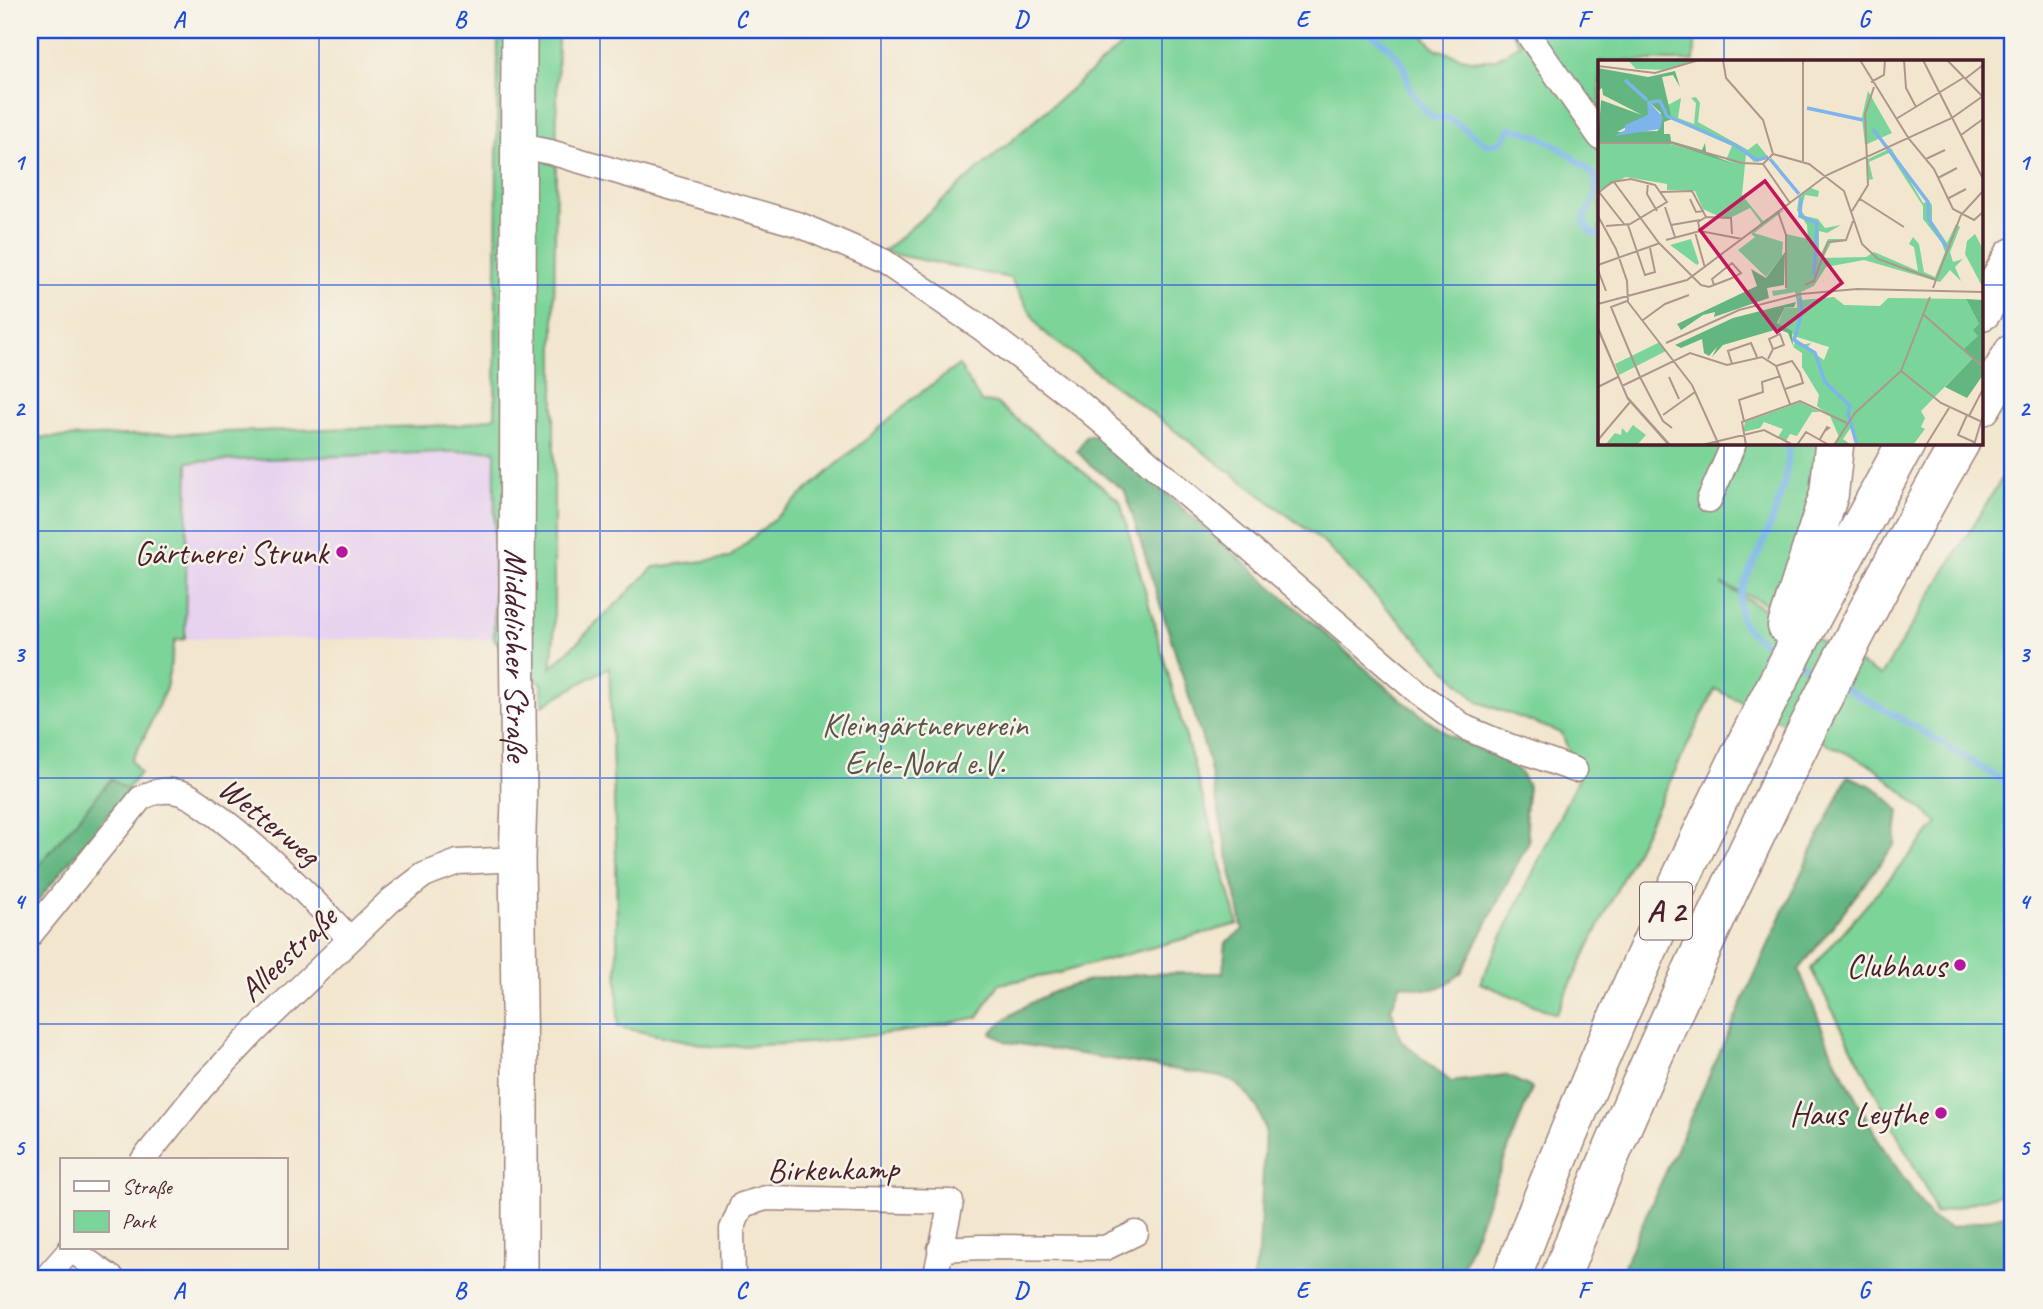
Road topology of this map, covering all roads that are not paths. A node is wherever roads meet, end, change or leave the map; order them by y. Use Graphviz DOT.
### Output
graph roads {
  1 [pos="519,30"];
  2 [pos="1525,30"];
  3 [pos="1598,134"];
  4 [pos="519,146"];
  5 [pos="2013,257"];
  6 [pos="1983,309"];
  7 [pos="2013,353"];
  8 [pos="1983,404"];
  9 [pos="1734,444"];
  10 [pos="1905,444"];
  11 [pos="1959,444"];
  12 [pos="1834,446"];
  13 [pos="1709,500"];
  14 [pos="1796,628"];
  15 [pos="1575,770"];
  16 [pos="517,859"];
  17 [pos="30,935"];
  18 [pos="350,939"];
  19 [pos="145,1158"];
  20 [pos="1136,1233"];
  21 [pos="69,1250"];
  22 [pos="74,1250"];
  23 [pos="940,1250"];
  24 [pos="45,1279"];
  25 [pos="113,1279"];
  26 [pos="520,1279"];
  27 [pos="733,1279"];
  28 [pos="935,1279"];
  29 [pos="1511,1279"];
  30 [pos="1560,1279"];
  1 -- 4 [label="street, Middelicher Straße"];
  2 -- 3 [label="street"];
  4 -- 15 [label="street"];
  4 -- 16 [label="street, Middelicher Straße"];
  5 -- 6 [label="highway"];
  7 -- 8 [label="highway"];
  9 -- 13 [label="street"];
  10 -- 14 [label="highway"];
  11 -- 30 [label="highway, A 2"];
  12 -- 14 [label="highway"];
  14 -- 29 [label="highway, A 2"];
  16 -- 18 [label="street, Alleestraße"];
  16 -- 26 [label="street, Middelicher Straße"];
  17 -- 18 [label="street, Wetterweg"];
  18 -- 19 [label="street, Alleestraße"];
  20 -- 23 [label="street"];
  21 -- 24 [label="street"];
  22 -- 25 [label="street"];
  23 -- 27 [label="street, Birkenkamp"];
  23 -- 28 [label="street, Birkenkamp"];
}
